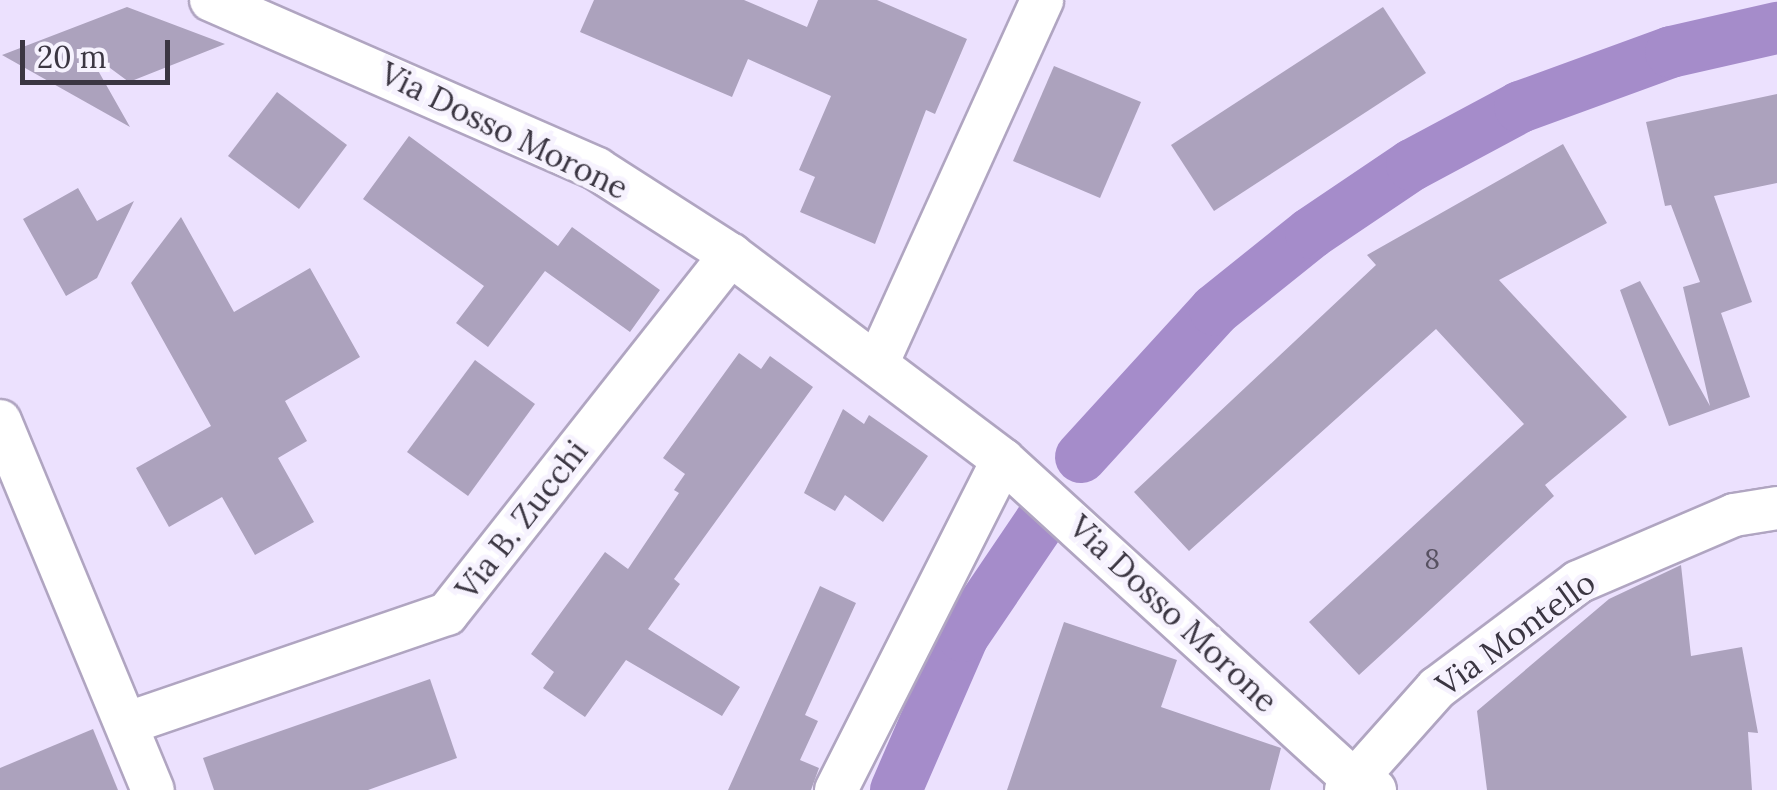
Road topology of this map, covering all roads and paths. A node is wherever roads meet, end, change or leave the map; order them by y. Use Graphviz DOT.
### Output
graph roads {
  1 [pos="210,0"];
  2 [pos="1032,4"];
  3 [pos="731,254"];
  4 [pos="878,362"];
  5 [pos="0,421"];
  6 [pos="1003,460"];
  7 [pos="1777,508"];
  8 [pos="128,723"];
  9 [pos="1357,786"];
  10 [pos="154,790"];
  11 [pos="836,790"];
  1 -- 3 [label="street, Via Dosso Morone"];
  2 -- 4 [label="street"];
  3 -- 4 [label="street, Via Dosso Morone"];
  3 -- 8 [label="street, Via B. Zucchi"];
  4 -- 6 [label="street, Via Dosso Morone"];
  5 -- 8 [label="street"];
  6 -- 9 [label="street, Via Dosso Morone"];
  6 -- 11 [label="street"];
  7 -- 9 [label="street, Via Montello"];
  8 -- 10 [label="street"];
}
